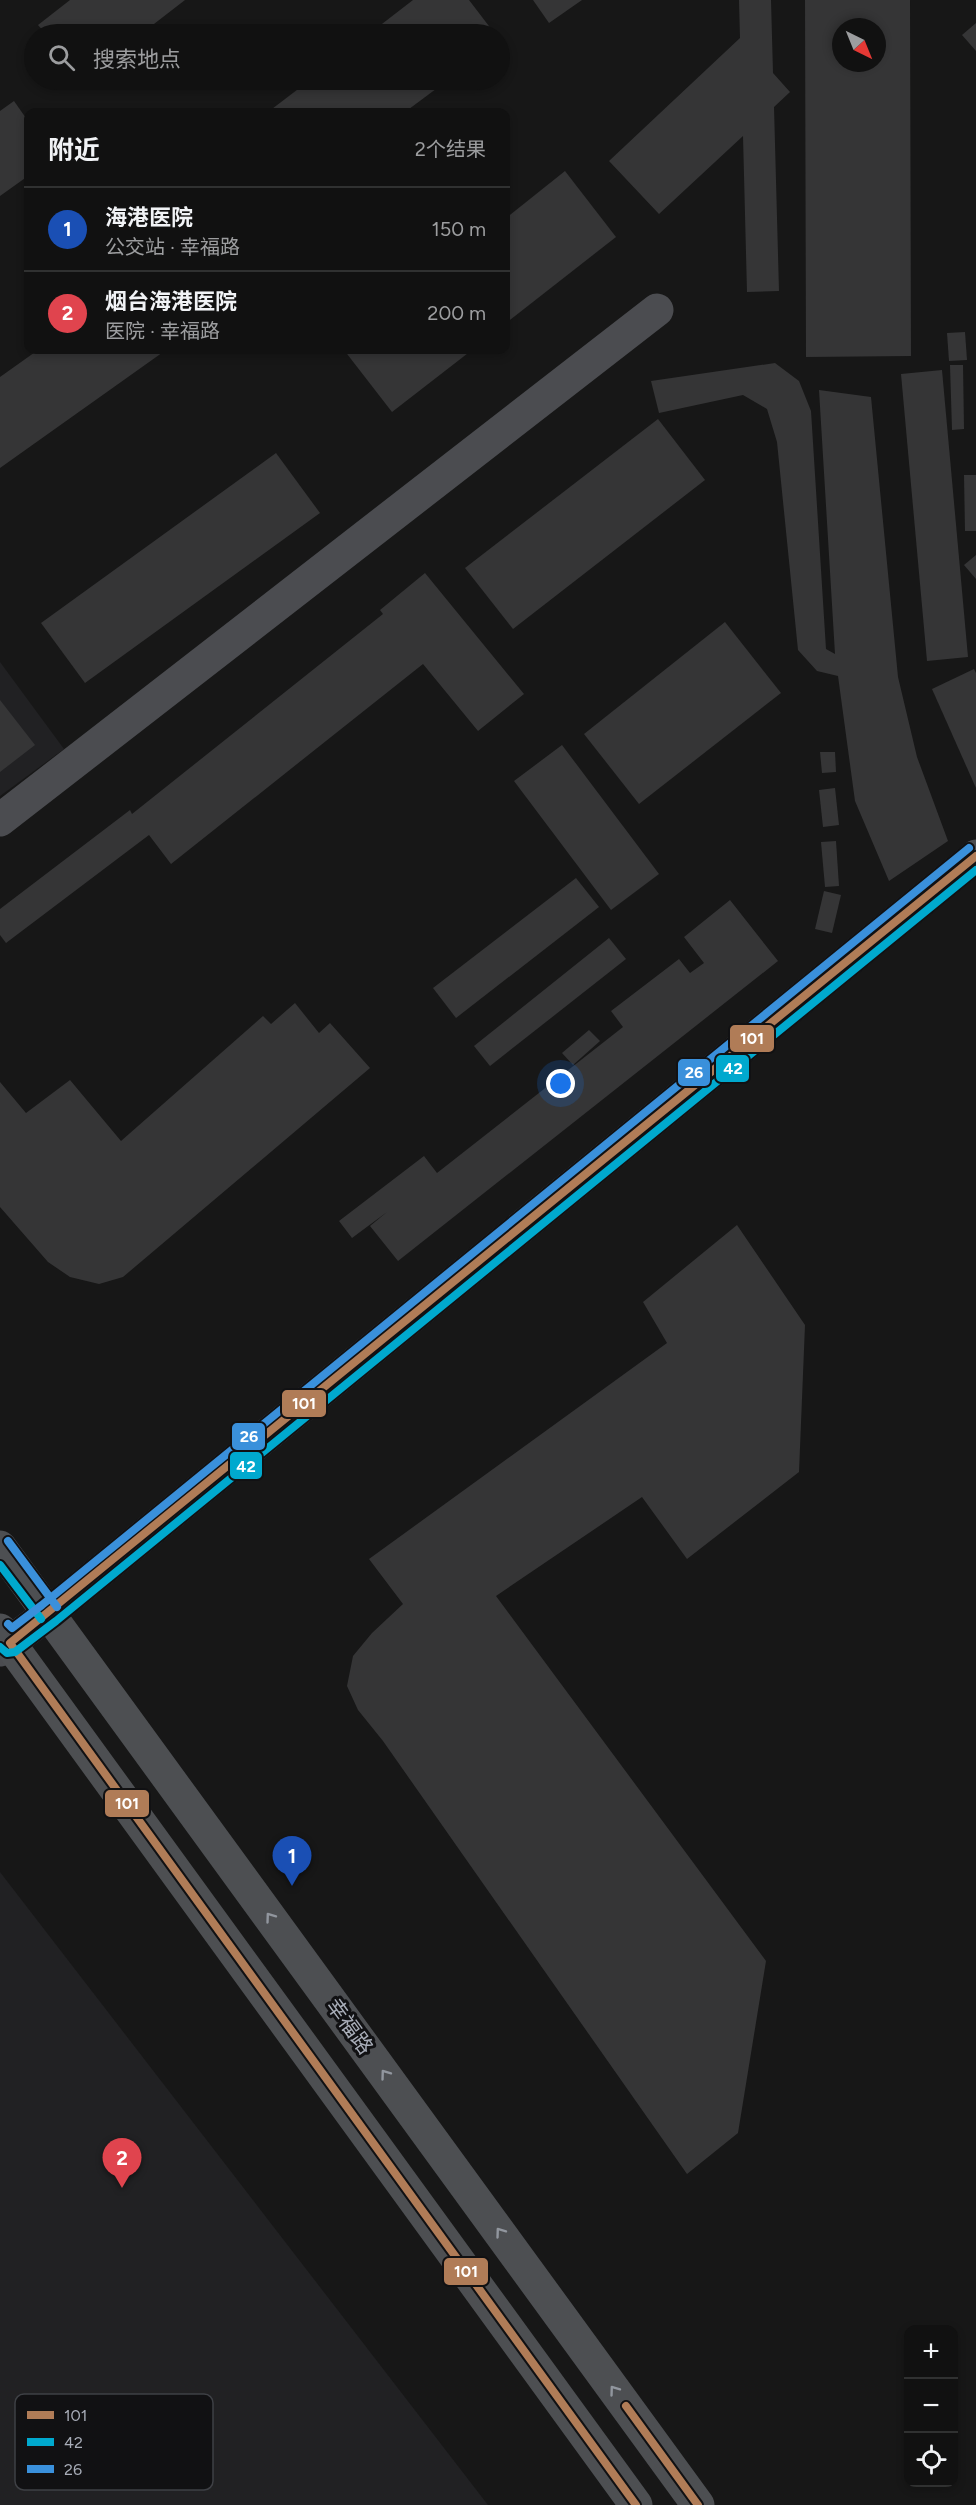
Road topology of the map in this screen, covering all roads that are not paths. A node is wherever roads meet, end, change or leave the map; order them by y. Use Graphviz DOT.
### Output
graph roads {
  1 [pos="657,310"];
  2 [pos="0,820"];
  3 [pos="976,856"];
  4 [pos="0,1547"];
  5 [pos="50,1613"];
  6 [pos="3,1641"];
  7 [pos="636,2505"];
  8 [pos="698,2505"];
  1 -- 2 [label="street"];
  3 -- 5 [label="street"];
  4 -- 5 [label="main road, 幸福路"];
  5 -- 6 [label="street"];
  8 -- 5 [label="main road, 幸福路, one-way"];
  6 -- 7 [label="main road"];
}
